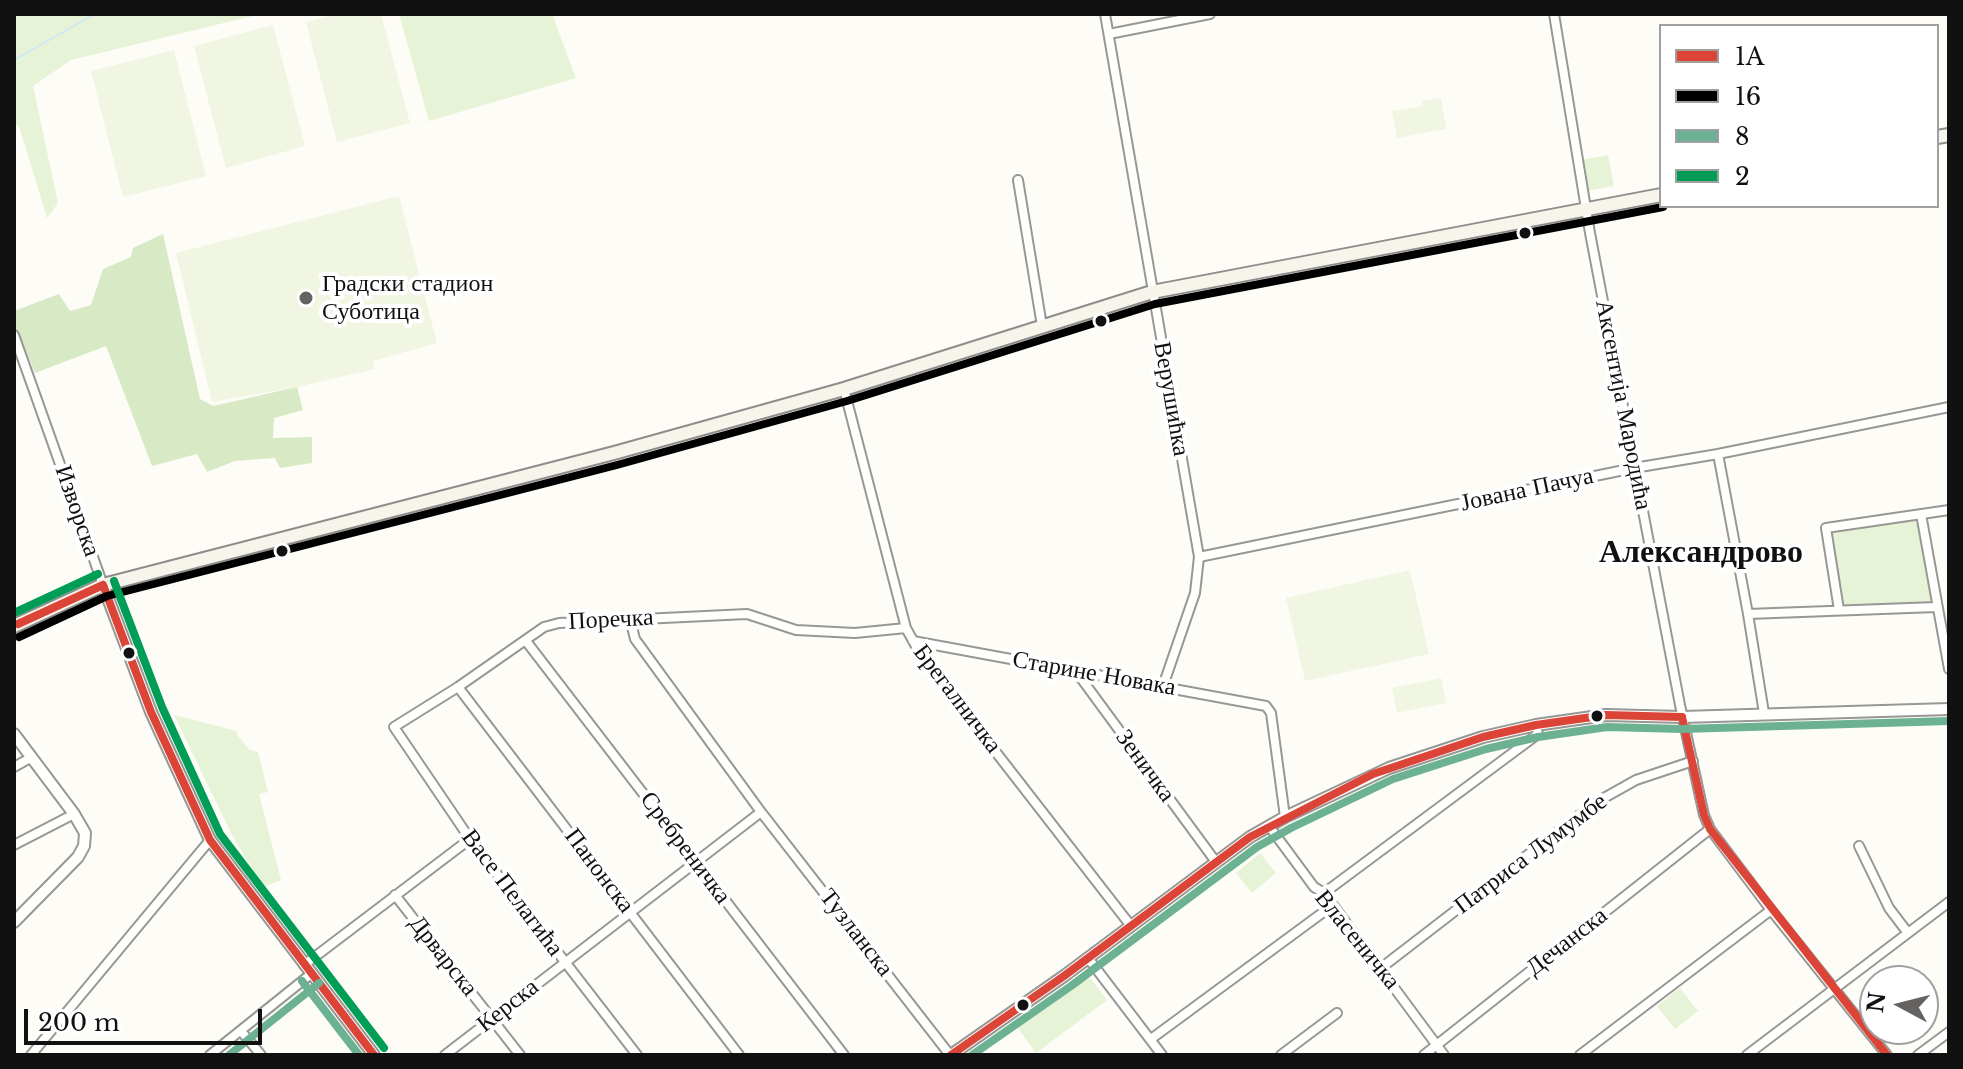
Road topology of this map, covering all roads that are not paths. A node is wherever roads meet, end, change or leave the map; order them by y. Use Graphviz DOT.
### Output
graph roads {
  1 [pos="1105,14"];
  2 [pos="1210,14"];
  3 [pos="1554,14"];
  4 [pos="1109,34"];
  5 [pos="1018,180"];
  6 [pos="1659,195"];
  7 [pos="1586,210"];
  8 [pos="1152,292"];
  9 [pos="1042,326"];
  10 [pos="14,335"];
  11 [pos="844,389"];
  12 [pos="1949,407"];
  13 [pos="1718,454"];
  14 [pos="1634,468"];
  15 [pos="1949,510"];
  16 [pos="1921,514"];
  17 [pos="1199,557"];
  18 [pos="103,585"];
  19 [pos="1936,607"];
  20 [pos="1839,610"];
  21 [pos="1748,614"];
  22 [pos="630,619"];
  23 [pos="15,621"];
  24 [pos="906,628"];
  25 [pos="526,641"];
  26 [pos="913,641"];
  27 [pos="1949,669"];
  28 [pos="1075,670"];
  29 [pos="1163,686"];
  30 [pos="458,687"];
  31 [pos="1949,709"];
  32 [pos="1764,713"];
  33 [pos="1682,717"];
  34 [pos="1536,725"];
  35 [pos="394,727"];
  36 [pos="14,734"];
  37 [pos="32,757"];
  38 [pos="1693,761"];
  39 [pos="14,767"];
  40 [pos="761,812"];
  41 [pos="74,814"];
  42 [pos="1285,817"];
  43 [pos="1269,826"];
  44 [pos="1710,829"];
  45 [pos="470,839"];
  46 [pos="210,840"];
  47 [pos="14,845"];
  48 [pos="1859,846"];
  49 [pos="694,862"];
  50 [pos="1216,862"];
  51 [pos="1324,893"];
  52 [pos="395,895"];
  53 [pos="1949,902"];
  54 [pos="1333,905"];
  55 [pos="1771,910"];
  56 [pos="629,911"];
  57 [pos="14,922"];
  58 [pos="1131,926"];
  59 [pos="1908,933"];
  60 [pos="1088,958"];
  61 [pos="564,962"];
  62 [pos="1381,968"];
  63 [pos="308,970"];
  64 [pos="1835,989"];
  65 [pos="1337,1013"];
  66 [pos="492,1020"];
  67 [pos="241,1031"];
  68 [pos="1949,1032"];
  69 [pos="1151,1039"];
  70 [pos="1295,1045"];
  71 [pos="1436,1045"];
  72 [pos="31,1055"];
  73 [pos="210,1055"];
  74 [pos="261,1055"];
  75 [pos="374,1055"];
  76 [pos="445,1055"];
  77 [pos="520,1055"];
  78 [pos="637,1055"];
  79 [pos="739,1055"];
  80 [pos="844,1055"];
  81 [pos="950,1055"];
  82 [pos="1162,1055"];
  83 [pos="1281,1055"];
  84 [pos="1302,1055"];
  85 [pos="1424,1055"];
  86 [pos="1444,1055"];
  87 [pos="1580,1055"];
  88 [pos="1747,1055"];
  89 [pos="1887,1055"];
  90 [pos="1918,1055"];
  1 -- 4 [label="street, Верушићка"];
  2 -- 4 [label="street"];
  3 -- 7 [label="street, Аксентија Мародића"];
  4 -- 8 [label="street, Верушићка"];
  5 -- 9 [label="street"];
  6 -- 7 [label="main road"];
  7 -- 8 [label="main road"];
  7 -- 14 [label="street, Аксентија Мародића"];
  8 -- 9 [label="main road"];
  8 -- 17 [label="street, Верушићка"];
  9 -- 11 [label="main road"];
  10 -- 18 [label="street, Изворска"];
  11 -- 18 [label="main road"];
  11 -- 24 [label="street, Брегалничка"];
  12 -- 13 [label="street, Јована Пачуа"];
  13 -- 14 [label="street, Јована Пачуа"];
  13 -- 21 [label="street"];
  14 -- 17 [label="street, Јована Пачуа"];
  14 -- 33 [label="street, Аксентија Мародића"];
  15 -- 16 [label="street"];
  16 -- 19 [label="street"];
  16 -- 20 [label="street"];
  17 -- 29 [label="street, Верушићка"];
  18 -- 23 [label="main road"];
  18 -- 46 [label="street, Изворска"];
  19 -- 20 [label="street"];
  19 -- 27 [label="street"];
  20 -- 21 [label="street"];
  21 -- 32 [label="street"];
  22 -- 24 [label="street, Поречка"];
  22 -- 25 [label="street, Поречка"];
  22 -- 40 [label="street, Тузланска"];
  24 -- 26 [label="street, Брегалничка"];
  25 -- 30 [label="street, Поречка"];
  25 -- 49 [label="street, Сребреничка"];
  26 -- 28 [label="street, Старине Новака"];
  26 -- 58 [label="street, Брегалничка"];
  28 -- 29 [label="street, Старине Новака"];
  28 -- 50 [label="street, Зеничка"];
  29 -- 42 [label="street, Старине Новака"];
  30 -- 35 [label="street, Поречка"];
  30 -- 56 [label="street, Панонска"];
  31 -- 32 [label="street"];
  32 -- 33 [label="street"];
  33 -- 34 [label="street"];
  33 -- 38 [label="street, Аксентија Мародића"];
  34 -- 42 [label="street"];
  34 -- 51 [label="street"];
  35 -- 45 [label="street, Васе Пелагића"];
  36 -- 37 [label="street"];
  37 -- 39 [label="street"];
  37 -- 41 [label="street"];
  38 -- 44 [label="street, Аксентија Мародића"];
  38 -- 62 [label="street, Патриса Лумумбе"];
  40 -- 49 [label="street, Керска"];
  40 -- 81 [label="street, Тузланска"];
  41 -- 47 [label="street"];
  41 -- 57 [label="street"];
  42 -- 43 [label="street"];
  43 -- 50 [label="street"];
  43 -- 51 [label="street, Власеничка"];
  44 -- 55 [label="street, Аксентија Мародића"];
  44 -- 71 [label="street, Дечанска"];
  45 -- 52 [label="street"];
  45 -- 61 [label="street, Васе Пелагића"];
  46 -- 63 [label="street, Изворска"];
  46 -- 72 [label="street"];
  48 -- 59 [label="street"];
  49 -- 56 [label="street, Керска"];
  49 -- 80 [label="street, Сребреничка"];
  50 -- 58 [label="street"];
  51 -- 54 [label="street, Власеничка"];
  52 -- 63 [label="street"];
  52 -- 66 [label="street, Дрварска"];
  53 -- 59 [label="street"];
  54 -- 62 [label="street, Власеничка"];
  54 -- 69 [label="street"];
  55 -- 64 [label="street, Аксентија Мародића"];
  55 -- 87 [label="street"];
  56 -- 61 [label="street, Керска"];
  56 -- 79 [label="street, Панонска"];
  58 -- 60 [label="street"];
  59 -- 64 [label="street"];
  60 -- 69 [label="street"];
  60 -- 81 [label="street"];
  61 -- 66 [label="street, Керска"];
  61 -- 78 [label="street, Васе Пелагића"];
  62 -- 71 [label="street, Власеничка"];
  63 -- 67 [label="street"];
  63 -- 75 [label="street, Изворска"];
  64 -- 88 [label="street"];
  64 -- 89 [label="street, Аксентија Мародића"];
  65 -- 70 [label="street"];
  66 -- 76 [label="street, Керска"];
  66 -- 77 [label="street, Дрварска"];
  67 -- 73 [label="street"];
  67 -- 74 [label="street"];
  68 -- 90 [label="street"];
  69 -- 82 [label="street"];
  70 -- 83 [label="street"];
  70 -- 84 [label="street"];
  71 -- 85 [label="street, Дечанска"];
  71 -- 86 [label="street, Власеничка"];
}
